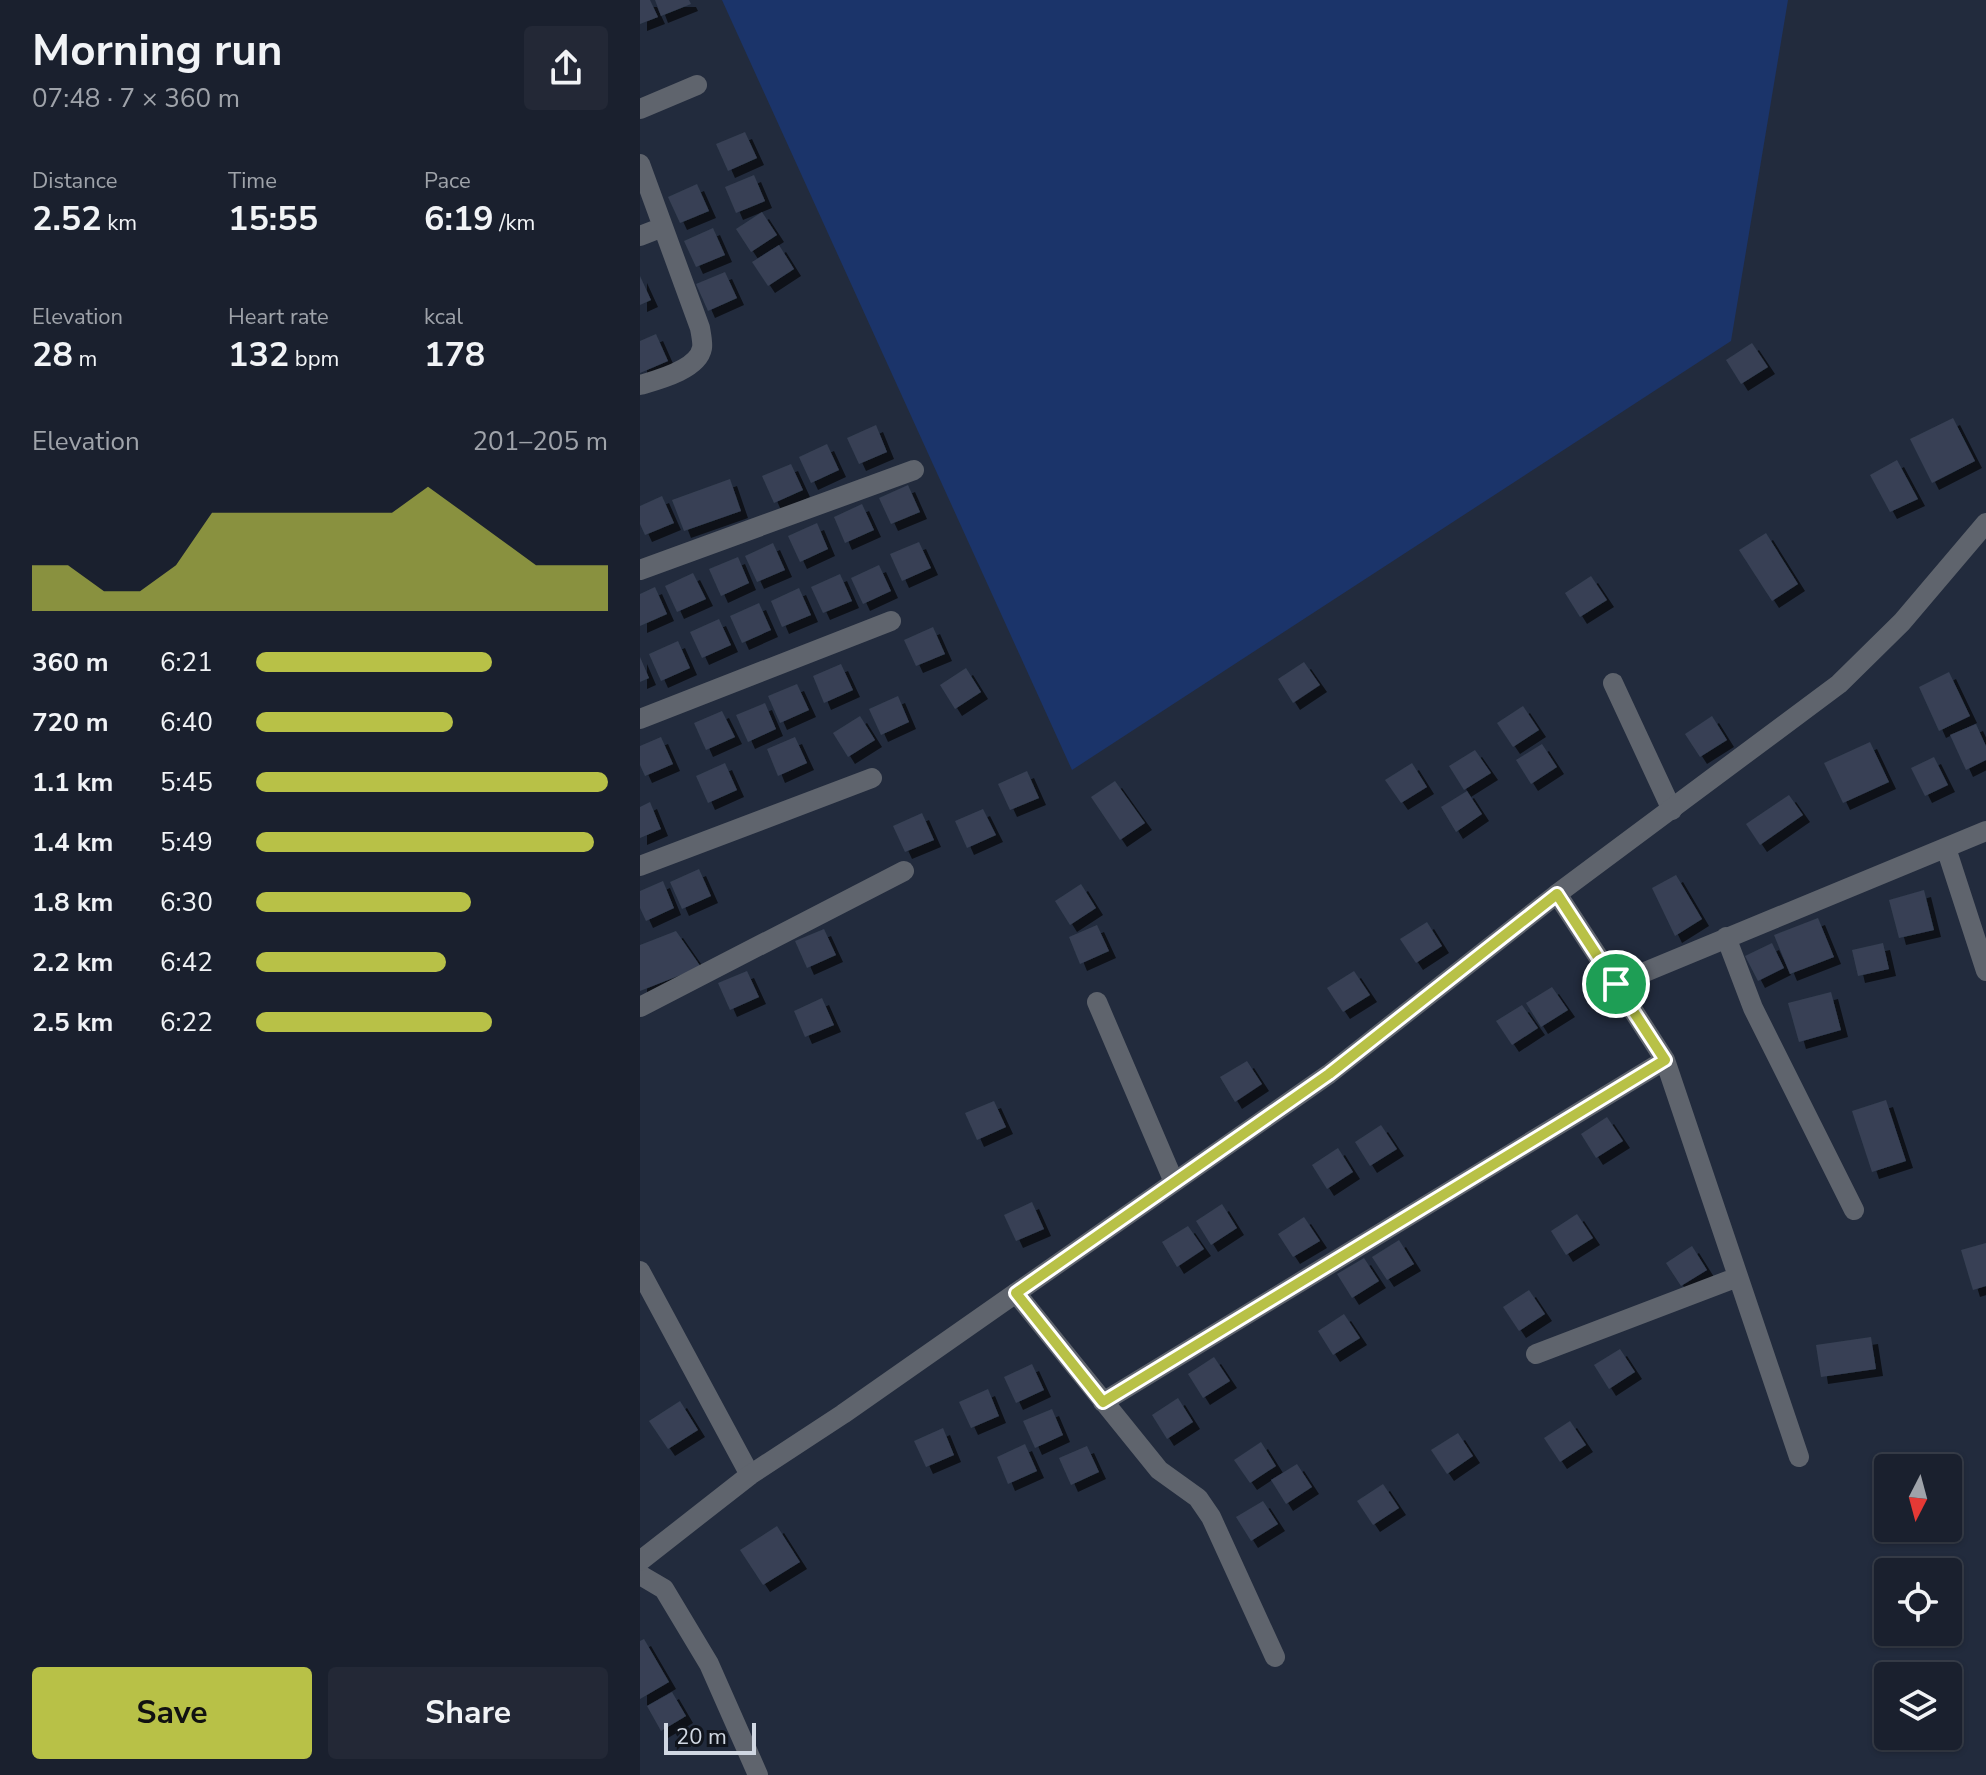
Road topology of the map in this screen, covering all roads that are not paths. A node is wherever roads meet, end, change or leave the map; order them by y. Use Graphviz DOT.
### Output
graph roads {
  1 [pos="697,85"];
  2 [pos="640,109"];
  3 [pos="640,164"];
  4 [pos="663,227"];
  5 [pos="640,236"];
  6 [pos="640,385"];
  7 [pos="914,470"];
  8 [pos="1986,523"];
  9 [pos="640,570"];
  10 [pos="891,621"];
  11 [pos="1613,683"];
  12 [pos="640,719"];
  13 [pos="872,778"];
  14 [pos="1672,810"];
  15 [pos="1986,831"];
  16 [pos="1946,848"];
  17 [pos="640,866"];
  18 [pos="904,871"];
  19 [pos="1557,894"];
  20 [pos="1726,937"];
  21 [pos="1986,971"];
  22 [pos="1616,984"];
  23 [pos="1097,1002"];
  24 [pos="640,1007"];
  25 [pos="1665,1060"];
  26 [pos="1174,1182"];
  27 [pos="1854,1210"];
  28 [pos="640,1271"];
  29 [pos="1738,1277"];
  30 [pos="1016,1293"];
  31 [pos="1536,1354"];
  32 [pos="1103,1402"];
  33 [pos="1799,1457"];
  34 [pos="750,1475"];
  35 [pos="640,1561"];
  36 [pos="640,1575"];
  37 [pos="1275,1657"];
  38 [pos="758,1775"];
  1 -- 2 [label="street"];
  3 -- 4 [label="street"];
  4 -- 5 [label="street"];
  4 -- 6 [label="street"];
  7 -- 9 [label="street"];
  8 -- 14 [label="street"];
  10 -- 12 [label="street"];
  11 -- 14 [label="street"];
  13 -- 17 [label="street"];
  14 -- 19 [label="street"];
  15 -- 16 [label="street"];
  16 -- 20 [label="street"];
  16 -- 21 [label="street"];
  18 -- 24 [label="street"];
  19 -- 22 [label="street"];
  19 -- 26 [label="street"];
  20 -- 22 [label="street"];
  20 -- 27 [label="street"];
  22 -- 25 [label="street"];
  23 -- 26 [label="street"];
  25 -- 29 [label="street"];
  25 -- 32 [label="street"];
  26 -- 30 [label="street"];
  28 -- 34 [label="street"];
  29 -- 31 [label="street"];
  29 -- 33 [label="street"];
  30 -- 32 [label="street"];
  30 -- 34 [label="street"];
  32 -- 37 [label="street"];
  34 -- 35 [label="street"];
  36 -- 38 [label="street"];
}
